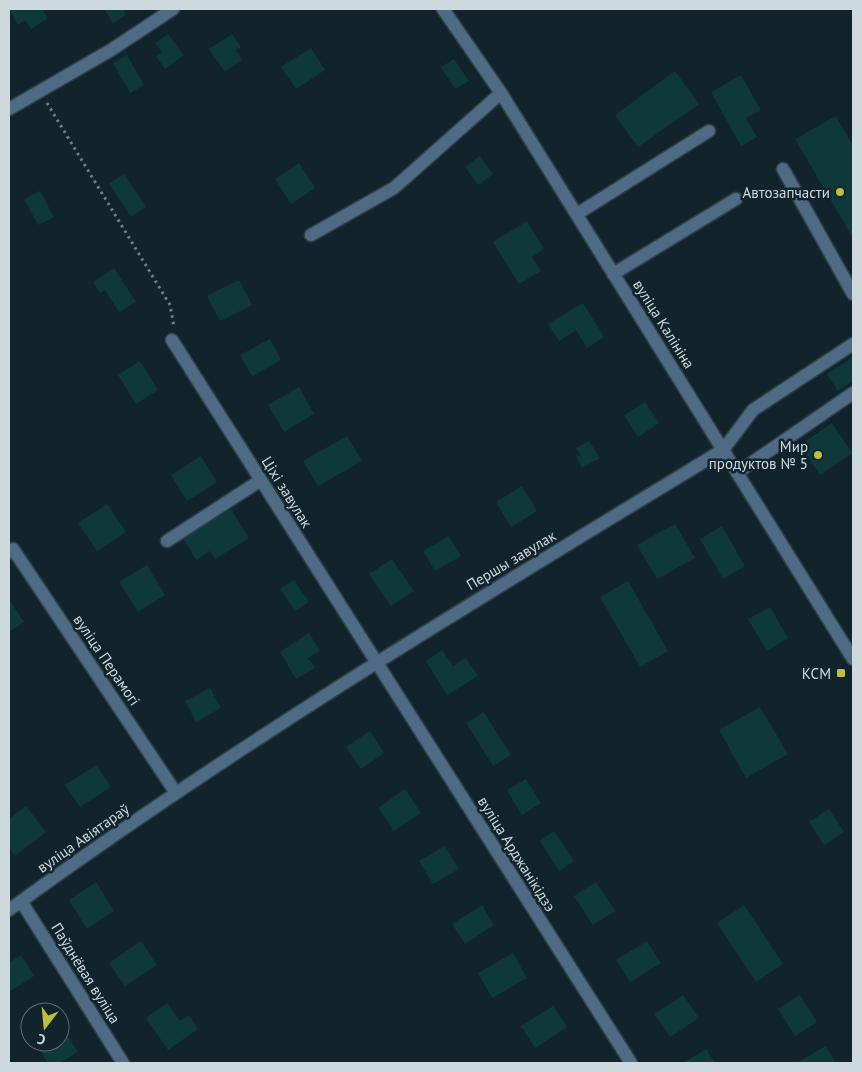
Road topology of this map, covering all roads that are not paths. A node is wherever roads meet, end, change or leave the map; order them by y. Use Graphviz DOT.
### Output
graph roads {
  1 [pos="173,9"];
  2 [pos="443,9"];
  3 [pos="502,93"];
  4 [pos="9,108"];
  5 [pos="708,131"];
  6 [pos="783,169"];
  7 [pos="736,199"];
  8 [pos="577,214"];
  9 [pos="312,235"];
  10 [pos="614,274"];
  11 [pos="853,294"];
  12 [pos="172,340"];
  13 [pos="853,344"];
  14 [pos="853,393"];
  15 [pos="722,450"];
  16 [pos="737,473"];
  17 [pos="261,480"];
  18 [pos="167,541"];
  19 [pos="9,552"];
  20 [pos="853,659"];
  21 [pos="376,661"];
  22 [pos="176,793"];
  23 [pos="21,901"];
  24 [pos="9,910"];
  25 [pos="123,1063"];
  26 [pos="631,1063"];
  1 -- 4 [label="street"];
  2 -- 3 [label="street, вуліца Калініна"];
  3 -- 8 [label="street, вуліца Калініна"];
  3 -- 9 [label="street"];
  5 -- 8 [label="street"];
  6 -- 11 [label="street"];
  7 -- 10 [label="street"];
  8 -- 10 [label="street, вуліца Калініна"];
  10 -- 15 [label="street, вуліца Калініна"];
  12 -- 17 [label="street, Ціхі завулак"];
  13 -- 15 [label="street, Першы завулак"];
  14 -- 16 [label="street"];
  15 -- 16 [label="street, вуліца Калініна"];
  15 -- 21 [label="street, Першы завулак"];
  16 -- 20 [label="street, вуліца Калініна"];
  17 -- 18 [label="street"];
  17 -- 21 [label="street, Ціхі завулак"];
  19 -- 22 [label="street, вуліца Перамогі"];
  21 -- 22 [label="street, Першы завулак"];
  21 -- 26 [label="street, вуліца Арджанікідзэ"];
  22 -- 23 [label="street, вуліца Авіятараў"];
  23 -- 24 [label="street, вуліца Авіятараў"];
  23 -- 25 [label="street, Паўднёвая вуліца"];
}
